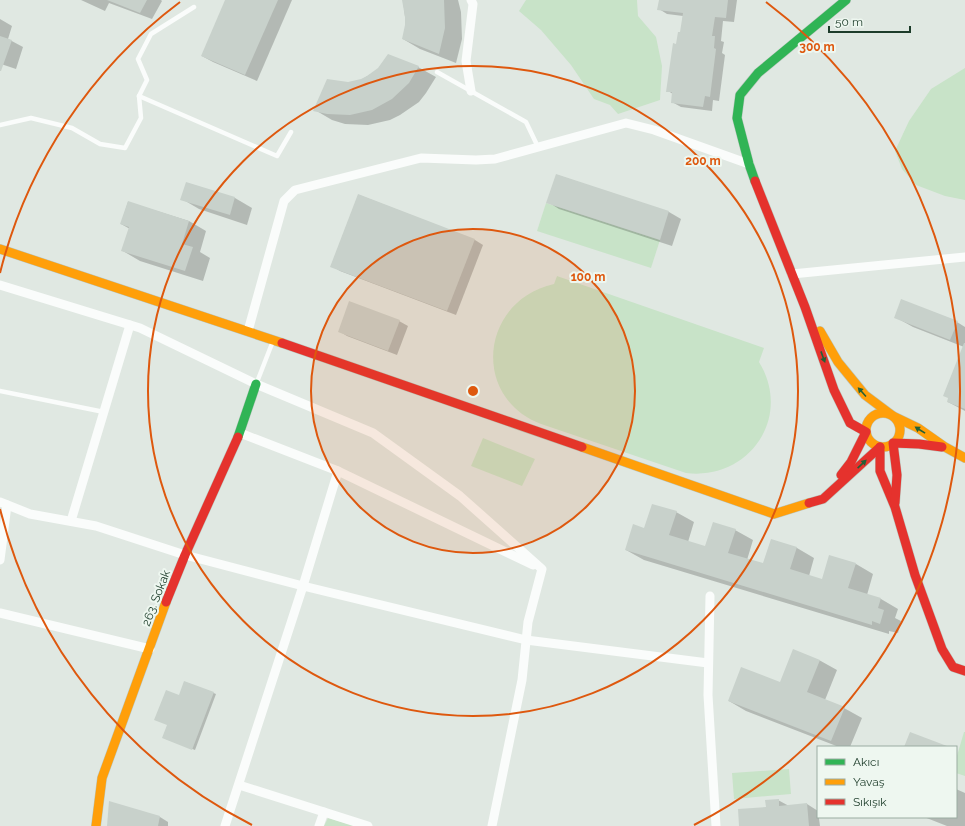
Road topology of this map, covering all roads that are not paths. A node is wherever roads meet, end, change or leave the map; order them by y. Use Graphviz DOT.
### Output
graph roads {
  1 [pos="846,0"];
  2 [pos="474,1"];
  3 [pos="194,7"];
  4 [pos="437,72"];
  5 [pos="471,91"];
  6 [pos="139,96"];
  7 [pos="0,125"];
  8 [pos="290,132"];
  9 [pos="538,147"];
  10 [pos="749,164"];
  11 [pos="0,249"];
  12 [pos="965,257"];
  13 [pos="792,274"];
  14 [pos="0,285"];
  15 [pos="805,307"];
  16 [pos="130,324"];
  17 [pos="248,331"];
  18 [pos="273,340"];
  19 [pos="256,384"];
  20 [pos="0,391"];
  21 [pos="104,412"];
  22 [pos="893,416"];
  23 [pos="866,432"];
  24 [pos="240,433"];
  25 [pos="894,443"];
  26 [pos="880,447"];
  27 [pos="945,447"];
  28 [pos="965,458"];
  29 [pos="338,471"];
  30 [pos="823,499"];
  31 [pos="3,503"];
  32 [pos="895,507"];
  33 [pos="71,521"];
  34 [pos="185,555"];
  35 [pos="0,560"];
  36 [pos="542,569"];
  37 [pos="303,586"];
  38 [pos="710,596"];
  39 [pos="0,613"];
  40 [pos="526,640"];
  41 [pos="150,649"];
  42 [pos="708,663"];
  43 [pos="965,671"];
  44 [pos="239,785"];
  45 [pos="324,812"];
  46 [pos="96,826"];
  47 [pos="225,826"];
  48 [pos="319,826"];
  49 [pos="368,826"];
  50 [pos="492,826"];
  51 [pos="716,826"];
  1 -- 10 [label="street"];
  2 -- 5 [label="street"];
  3 -- 6 [label="lane"];
  4 -- 5 [label="lane"];
  5 -- 9 [label="lane"];
  6 -- 7 [label="lane"];
  6 -- 8 [label="lane"];
  9 -- 10 [label="street"];
  9 -- 17 [label="street"];
  10 -- 13 [label="street"];
  11 -- 17 [label="street"];
  12 -- 13 [label="street"];
  13 -- 15 [label="street"];
  14 -- 16 [label="street"];
  22 -- 15 [label="street, one-way"];
  15 -- 23 [label="street, one-way"];
  16 -- 19 [label="street"];
  16 -- 21 [label="street"];
  17 -- 18 [label="street"];
  18 -- 19 [label="lane"];
  18 -- 30 [label="street"];
  19 -- 24 [label="street, 263. Sokak"];
  19 -- 36 [label="street"];
  20 -- 21 [label="lane"];
  21 -- 33 [label="street"];
  22 -- 23 [label="street"];
  22 -- 25 [label="street"];
  27 -- 22 [label="street, one-way"];
  23 -- 26 [label="street"];
  23 -- 30 [label="street"];
  24 -- 29 [label="street"];
  24 -- 34 [label="street, 263. Sokak"];
  25 -- 26 [label="street"];
  25 -- 27 [label="street"];
  25 -- 32 [label="street"];
  30 -- 26 [label="street, one-way"];
  26 -- 32 [label="street"];
  27 -- 28 [label="street"];
  29 -- 36 [label="street"];
  29 -- 37 [label="street"];
  31 -- 33 [label="street"];
  31 -- 35 [label="street"];
  32 -- 43 [label="street"];
  33 -- 34 [label="street"];
  34 -- 37 [label="street"];
  34 -- 41 [label="street, 263. Sokak"];
  36 -- 40 [label="street"];
  37 -- 40 [label="street"];
  37 -- 44 [label="street"];
  38 -- 42 [label="street"];
  39 -- 41 [label="street"];
  40 -- 42 [label="street"];
  40 -- 50 [label="street"];
  41 -- 46 [label="street, 263. Sokak"];
  42 -- 51 [label="street"];
  44 -- 45 [label="street"];
  44 -- 47 [label="street"];
  45 -- 48 [label="street"];
  45 -- 49 [label="street"];
}
